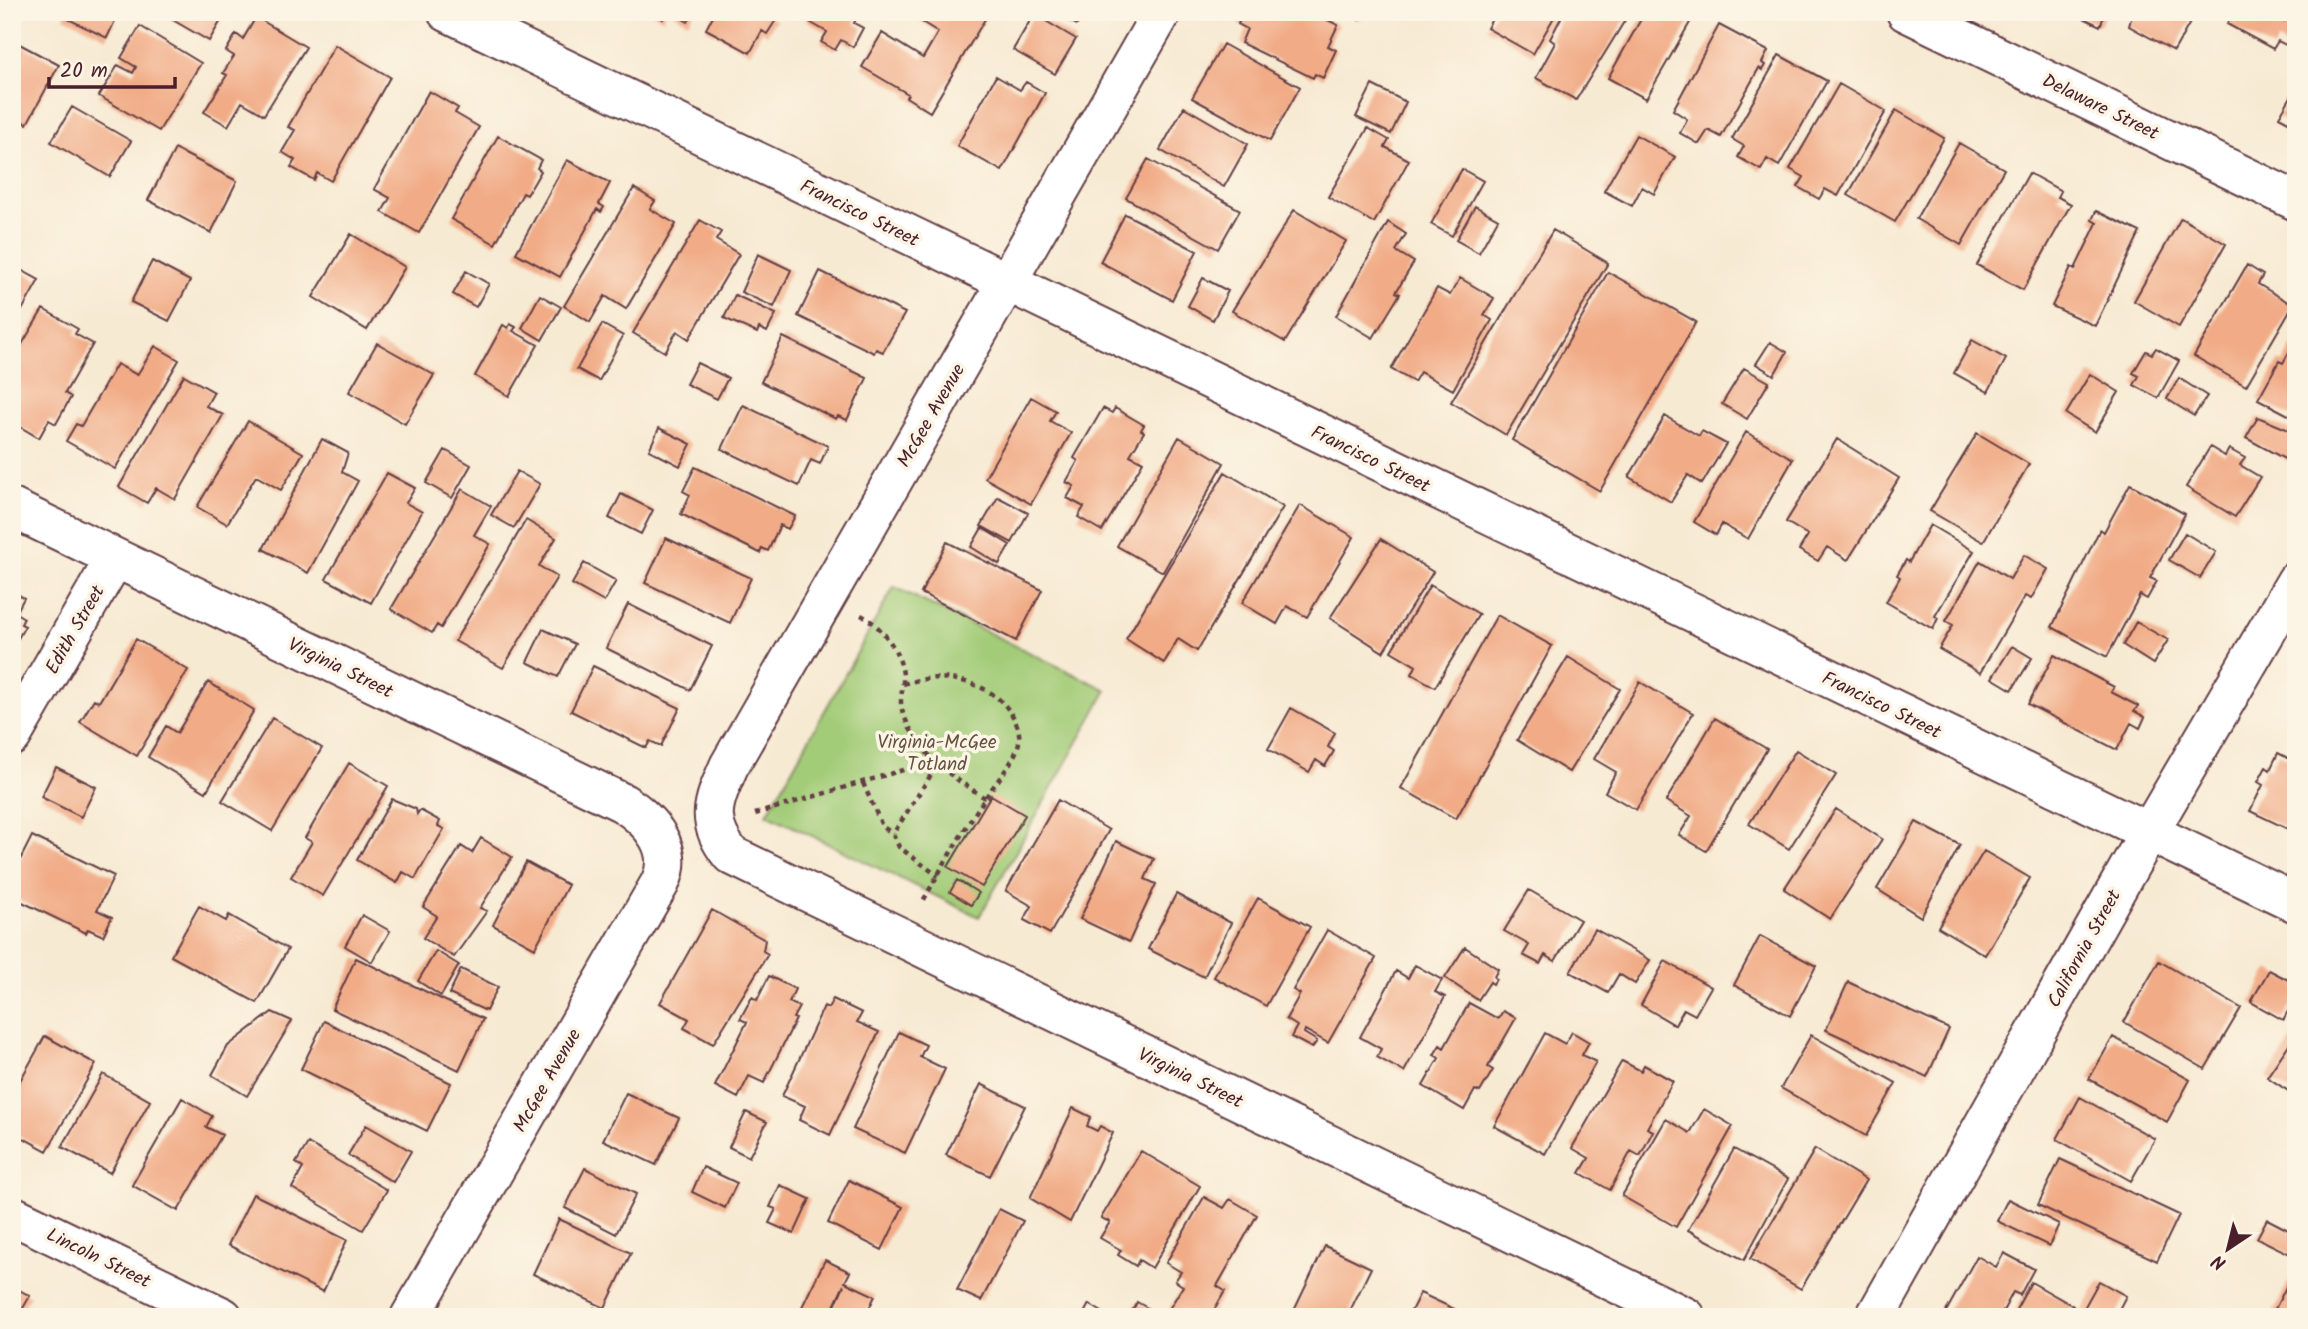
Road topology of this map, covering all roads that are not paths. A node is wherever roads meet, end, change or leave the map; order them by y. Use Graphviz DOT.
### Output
graph roads {
  1 [pos="447,12"];
  2 [pos="1162,12"];
  3 [pos="1906,12"];
  4 [pos="2296,201"];
  5 [pos="1006,282"];
  6 [pos="12,508"];
  7 [pos="115,558"];
  8 [pos="2296,581"];
  9 [pos="12,736"];
  10 [pos="712,822"];
  11 [pos="2149,832"];
  12 [pos="659,838"];
  13 [pos="2296,903"];
  14 [pos="12,1215"];
  15 [pos="223,1317"];
  16 [pos="410,1317"];
  17 [pos="1686,1317"];
  18 [pos="1875,1317"];
  1 -- 5 [label="street, Francisco Street"];
  2 -- 5 [label="street, McGee Avenue"];
  3 -- 4 [label="street, Delaware Street"];
  5 -- 10 [label="street, McGee Avenue"];
  5 -- 11 [label="street, Francisco Street"];
  6 -- 7 [label="street, Virginia Street"];
  7 -- 9 [label="street, Edith Street"];
  7 -- 12 [label="street, Virginia Street"];
  8 -- 11 [label="street, California Street"];
  10 -- 17 [label="street, Virginia Street"];
  11 -- 13 [label="street, Francisco Street"];
  11 -- 18 [label="street, California Street"];
  12 -- 16 [label="street, McGee Avenue"];
  14 -- 15 [label="street, Lincoln Street"];
}
